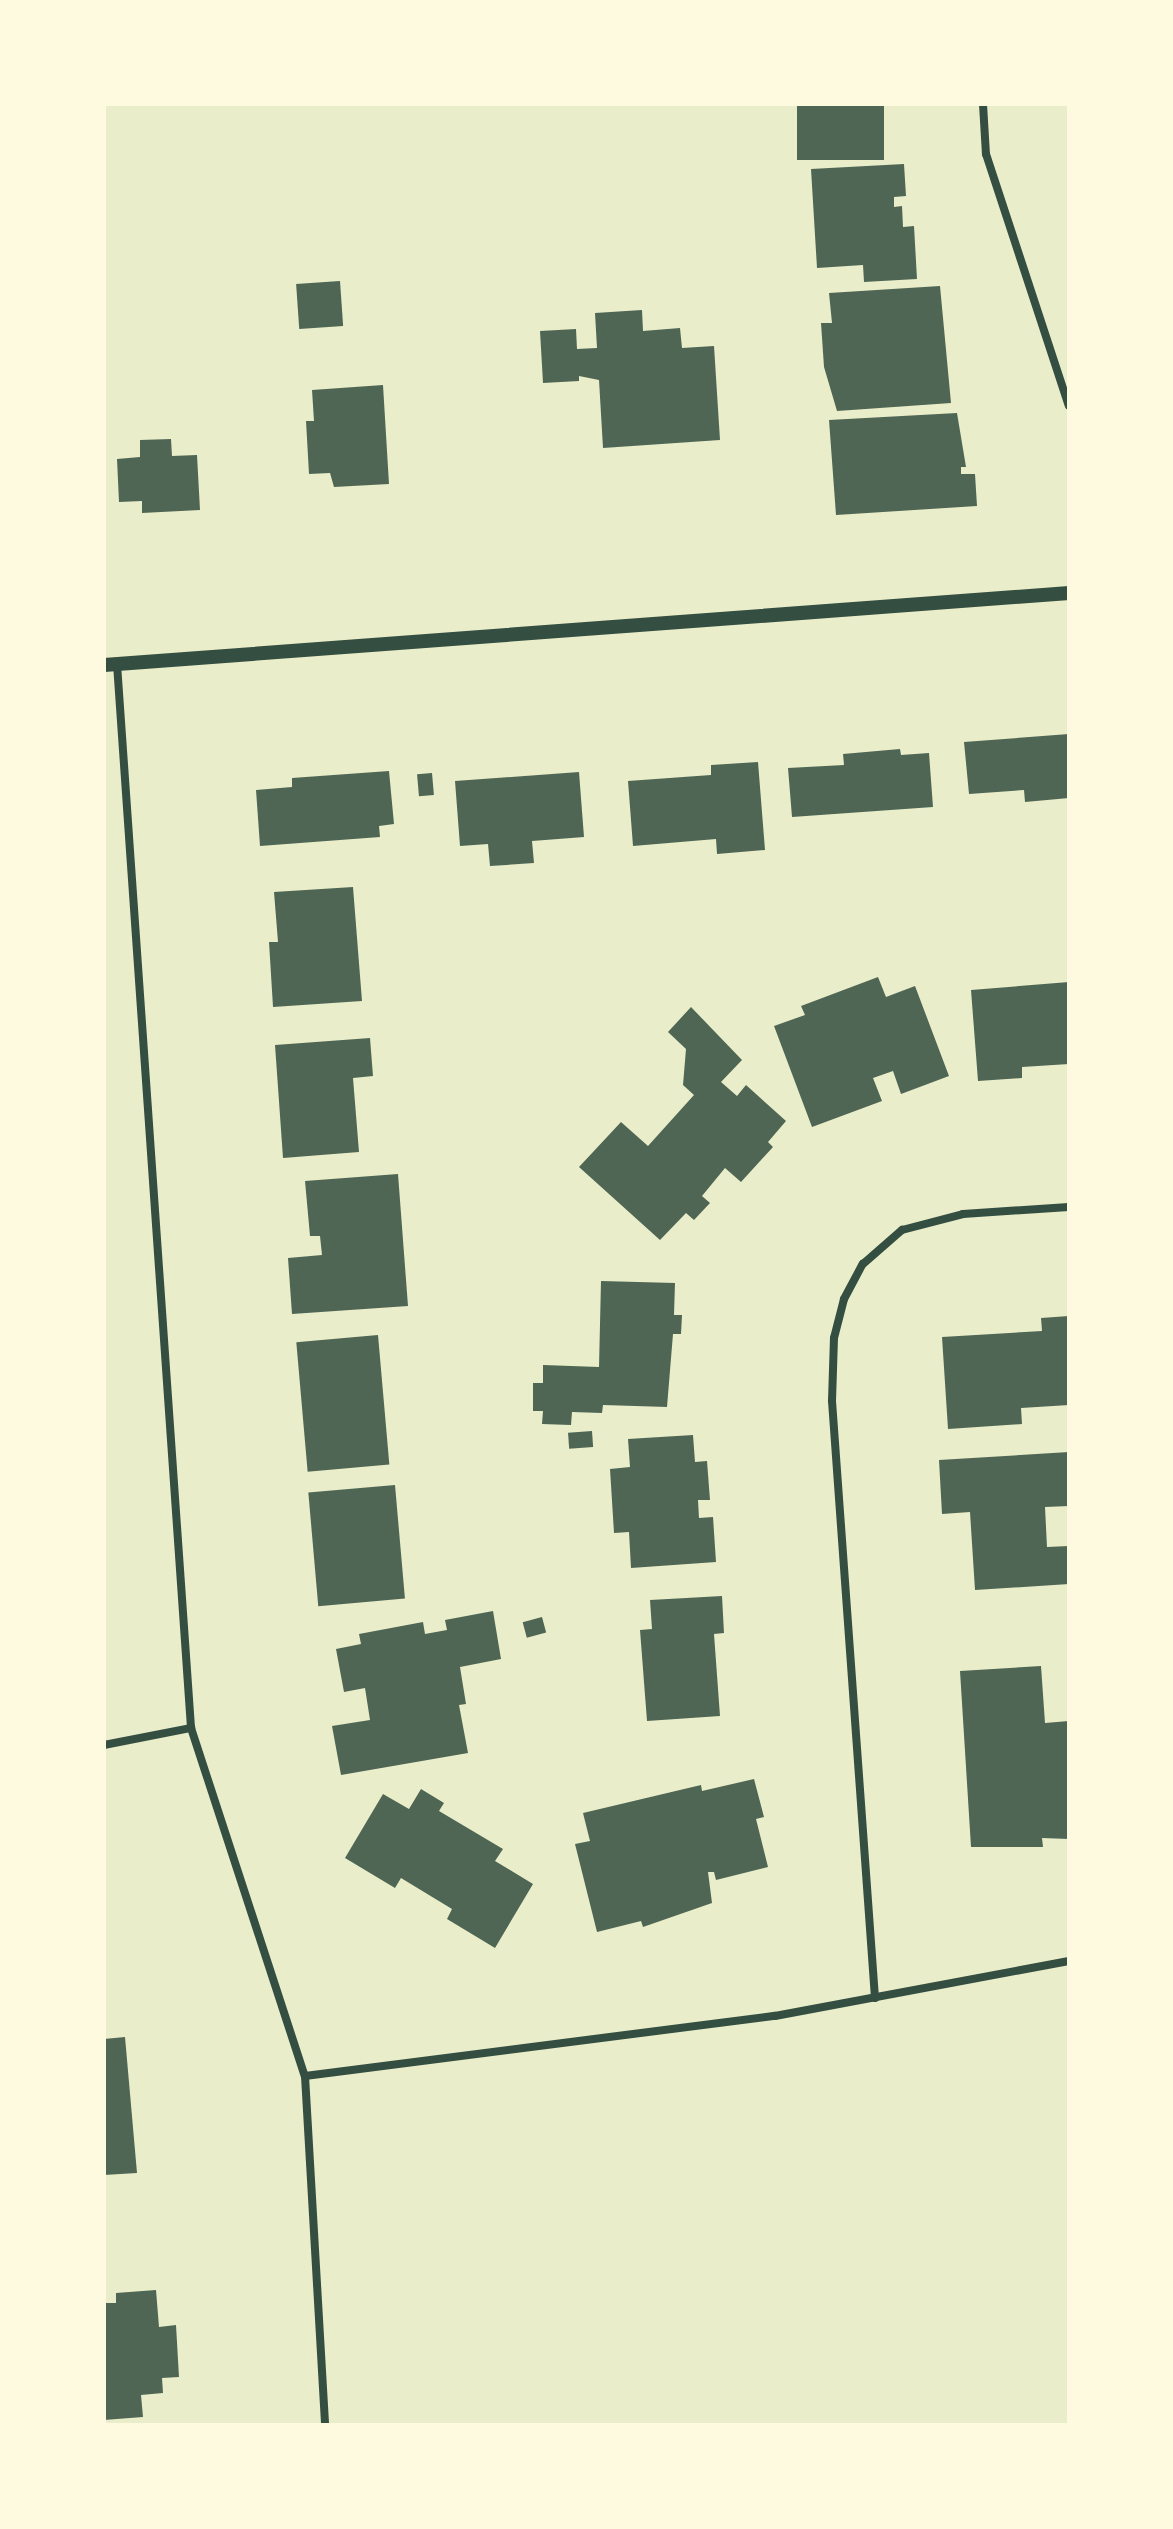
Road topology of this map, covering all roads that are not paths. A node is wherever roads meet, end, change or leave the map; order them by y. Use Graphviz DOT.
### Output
graph roads {
  1 [pos="983,104"];
  2 [pos="1069,406"];
  3 [pos="1069,593"];
  4 [pos="110,665"];
  5 [pos="1069,1207"];
  6 [pos="191,1728"];
  7 [pos="104,1745"];
  8 [pos="1069,1961"];
  9 [pos="875,1998"];
  10 [pos="305,2076"];
  11 [pos="325,2425"];
  1 -- 2 [label="street"];
  3 -- 4 [label="street"];
  4 -- 6 [label="street"];
  5 -- 9 [label="street"];
  6 -- 7 [label="street"];
  6 -- 10 [label="street"];
  8 -- 9 [label="street"];
  9 -- 10 [label="street"];
  10 -- 11 [label="street"];
}
